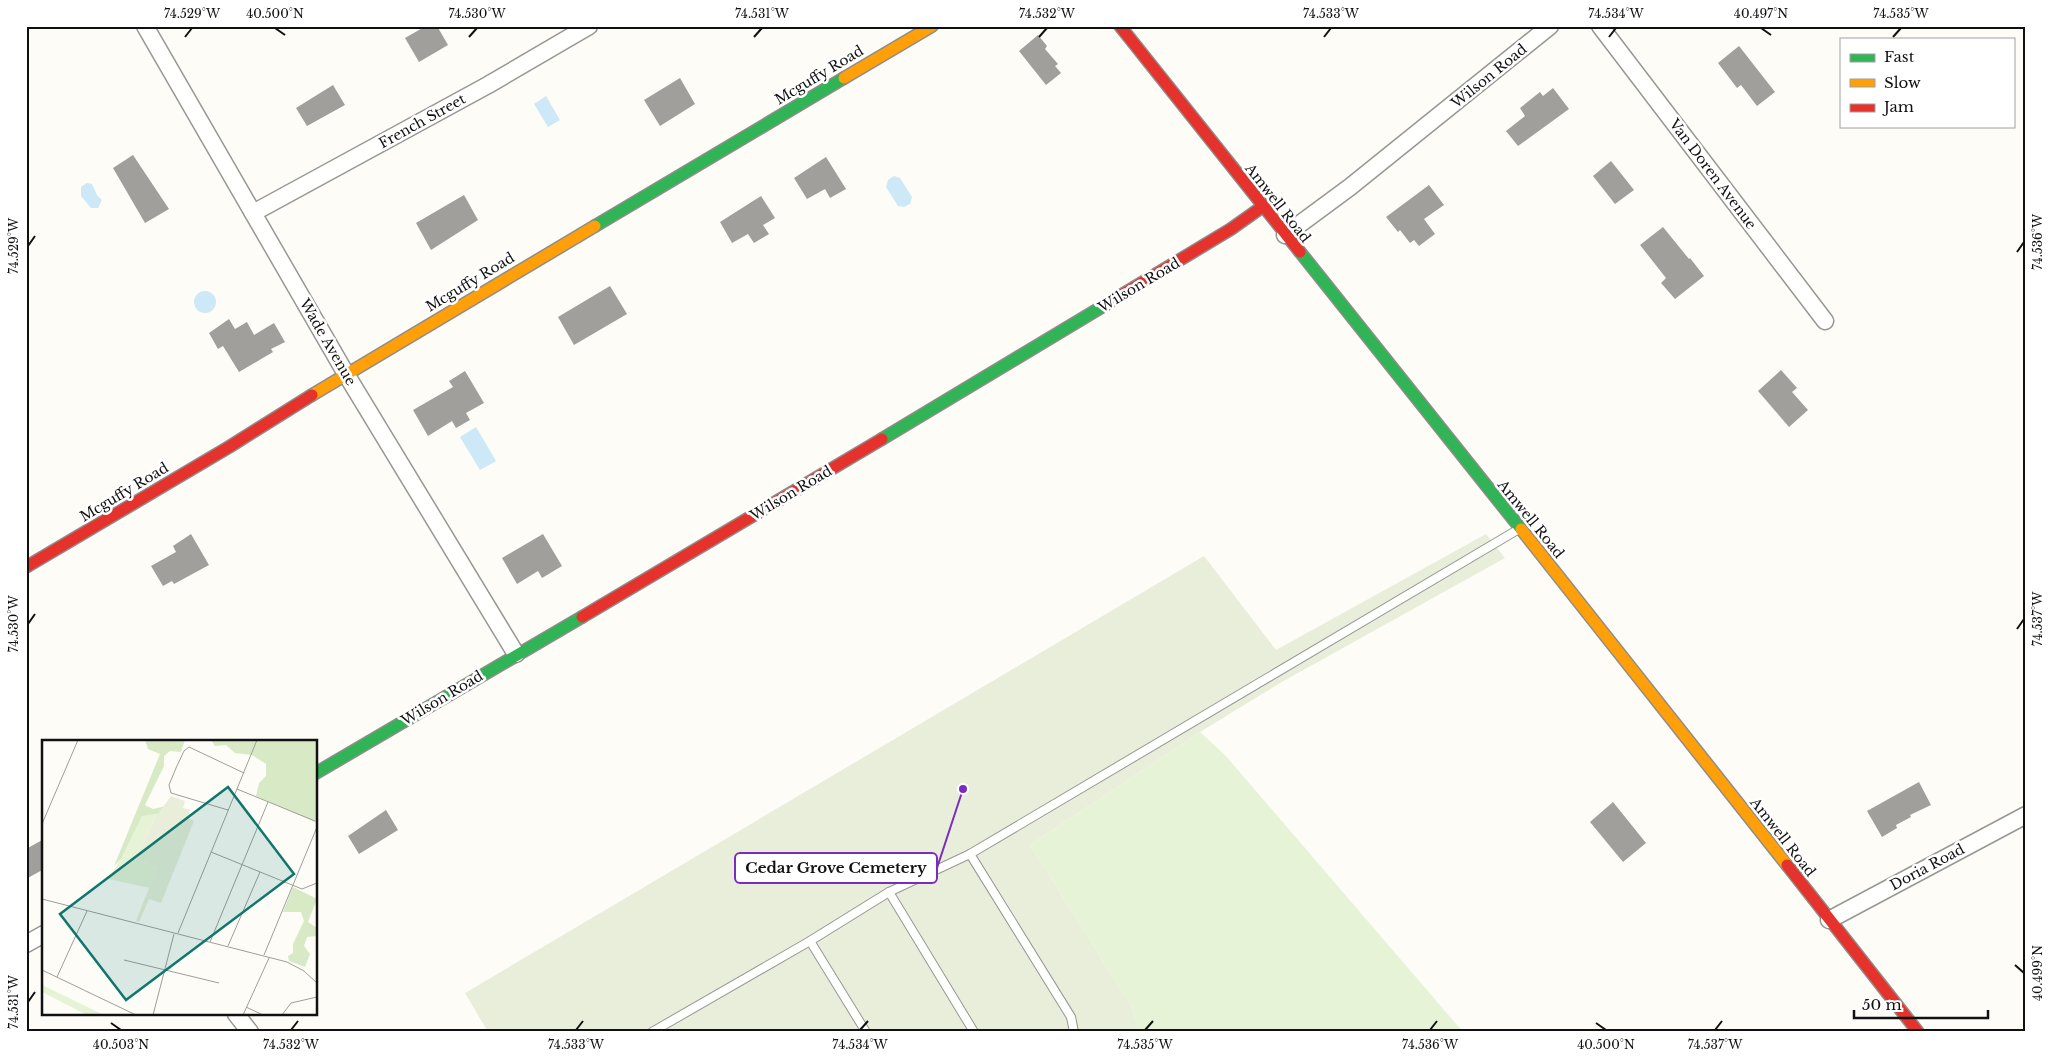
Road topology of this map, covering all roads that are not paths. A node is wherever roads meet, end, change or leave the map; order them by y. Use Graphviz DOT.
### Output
graph roads {
  1 [pos="145,26"];
  2 [pos="589,26"];
  3 [pos="932,26"];
  4 [pos="1120,26"];
  5 [pos="1550,26"];
  6 [pos="1600,26"];
  7 [pos="1262,207"];
  8 [pos="253,213"];
  9 [pos="1285,235"];
  10 [pos="1825,321"];
  11 [pos="346,374"];
  12 [pos="1520,528"];
  13 [pos="26,567"];
  14 [pos="516,654"];
  15 [pos="318,772"];
  16 [pos="2026,815"];
  17 [pos="970,854"];
  18 [pos="889,892"];
  19 [pos="1829,920"];
  20 [pos="42,935"];
  21 [pos="810,941"];
  22 [pos="26,944"];
  23 [pos="238,1016"];
  24 [pos="250,1032"];
  25 [pos="652,1032"];
  26 [pos="866,1032"];
  27 [pos="974,1032"];
  28 [pos="1074,1032"];
  29 [pos="1918,1032"];
  1 -- 8 [label="street, Wade Avenue"];
  2 -- 8 [label="street, French Street"];
  3 -- 11 [label="street, Mcguffy Road"];
  4 -- 7 [label="street, Amwell Road"];
  5 -- 9 [label="street, Wilson Road"];
  6 -- 10 [label="street, Van Doren Avenue"];
  7 -- 9 [label="street, Amwell Road"];
  7 -- 14 [label="street, Wilson Road"];
  8 -- 11 [label="street, Wade Avenue"];
  9 -- 12 [label="street, Amwell Road"];
  11 -- 13 [label="street, Mcguffy Road"];
  11 -- 14 [label="street, Wade Avenue"];
  12 -- 17 [label="lane"];
  12 -- 19 [label="street, Amwell Road"];
  14 -- 15 [label="street, Wilson Road"];
  16 -- 19 [label="street, Doria Road"];
  17 -- 18 [label="lane"];
  17 -- 28 [label="lane"];
  18 -- 21 [label="lane"];
  18 -- 27 [label="lane"];
  19 -- 29 [label="street, Amwell Road"];
  20 -- 22 [label="street"];
  21 -- 25 [label="lane"];
  21 -- 26 [label="lane"];
  23 -- 24 [label="street"];
}
